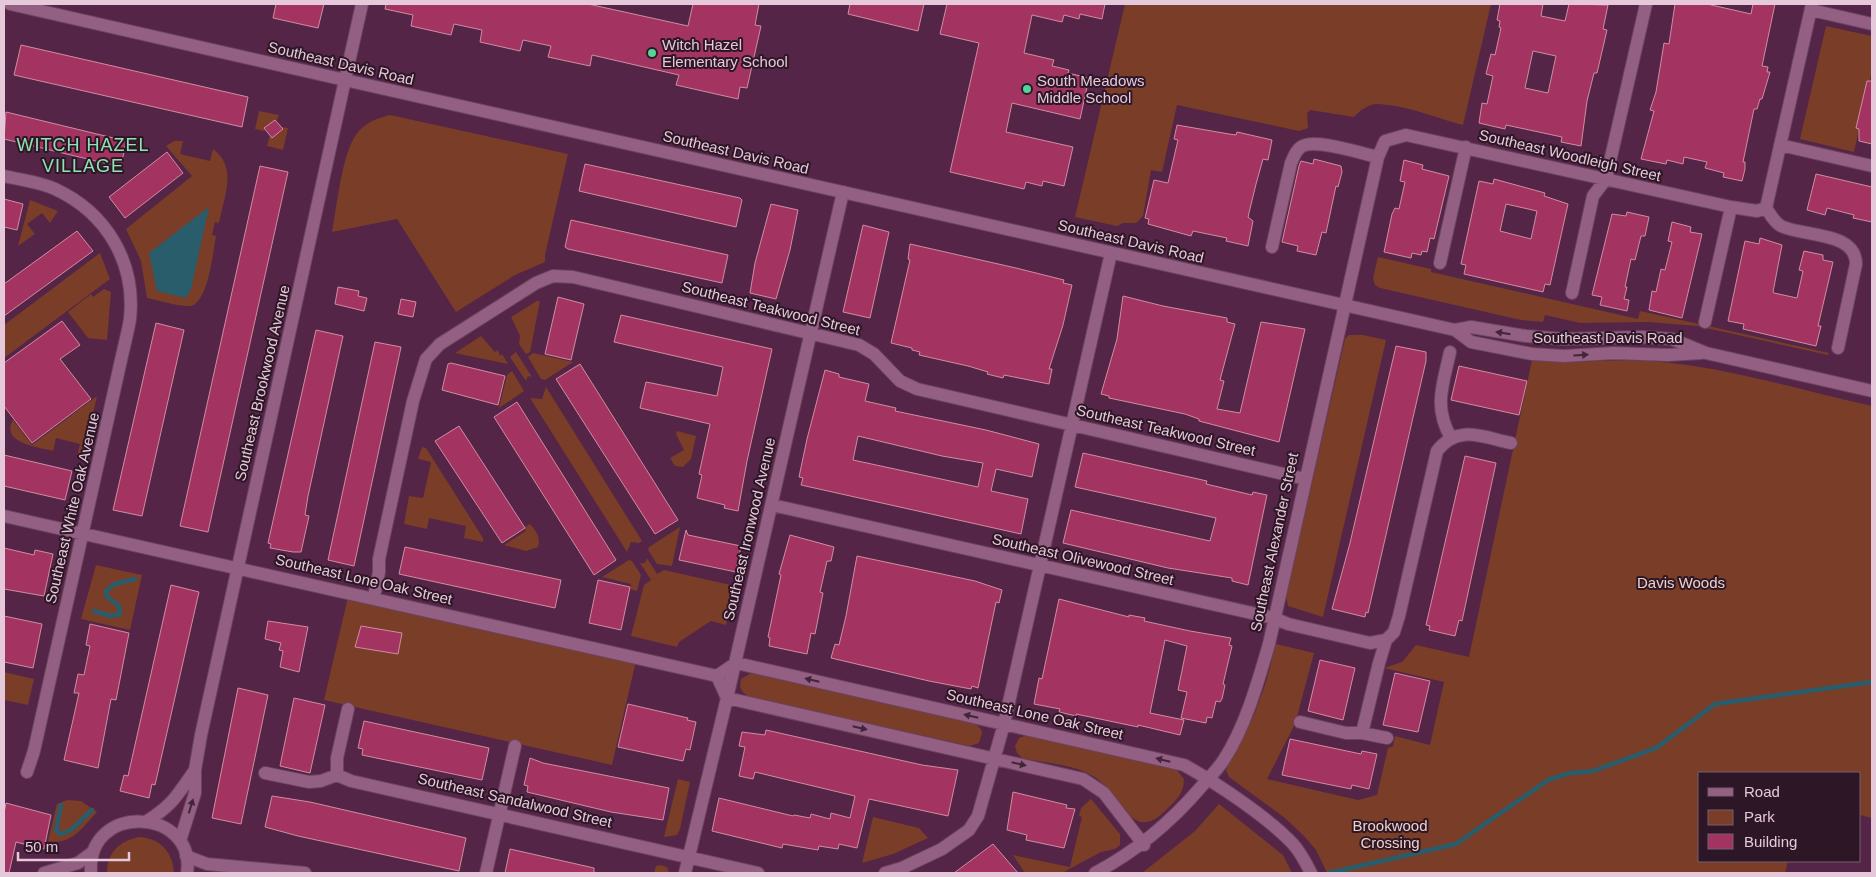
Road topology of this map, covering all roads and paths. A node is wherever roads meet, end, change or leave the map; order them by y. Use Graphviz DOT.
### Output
graph roads {
  1 [pos="10,4"];
  2 [pos="362,4"];
  3 [pos="1646,4"];
  4 [pos="1812,7"];
  5 [pos="1872,24"];
  6 [pos="345,80"];
  7 [pos="1780,145"];
  8 [pos="1466,148"];
  9 [pos="1378,157"];
  10 [pos="1872,166"];
  11 [pos="4,176"];
  12 [pos="1606,179"];
  13 [pos="843,192"];
  14 [pos="1731,207"];
  15 [pos="1766,208"];
  16 [pos="1272,247"];
  17 [pos="1111,253"];
  18 [pos="1440,263"];
  19 [pos="1572,293"];
  20 [pos="1344,306"];
  21 [pos="1705,322"];
  22 [pos="812,333"];
  23 [pos="1838,348"];
  24 [pos="1450,352"];
  25 [pos="1872,391"];
  26 [pos="1074,426"];
  27 [pos="1451,438"];
  28 [pos="1511,443"];
  29 [pos="1305,479"];
  30 [pos="772,505"];
  31 [pos="4,516"];
  32 [pos="83,534"];
  33 [pos="1040,566"];
  34 [pos="237,567"];
  35 [pos="374,597"];
  36 [pos="1274,618"];
  37 [pos="1386,640"];
  38 [pos="736,663"];
  39 [pos="717,676"];
  40 [pos="727,698"];
  41 [pos="348,709"];
  42 [pos="1300,722"];
  43 [pos="1004,724"];
  44 [pos="1362,733"];
  45 [pos="1387,738"];
  46 [pos="515,746"];
  47 [pos="993,758"];
  48 [pos="195,770"];
  49 [pos="27,772"];
  50 [pos="265,773"];
  51 [pos="336,775"];
  52 [pos="1208,779"];
  53 [pos="500,813"];
  54 [pos="146,821"];
  55 [pos="180,842"];
  56 [pos="1144,845"];
  57 [pos="93,852"];
  58 [pos="186,856"];
  59 [pos="689,856"];
  60 [pos="251,872"];
  61 [pos="44,873"];
  62 [pos="91,873"];
  63 [pos="187,873"];
  64 [pos="305,873"];
  65 [pos="486,873"];
  66 [pos="685,873"];
  67 [pos="758,873"];
  68 [pos="884,873"];
  69 [pos="1095,873"];
  70 [pos="1311,873"];
  1 -- 6 [label="street, Southeast Davis Road"];
  2 -- 6 [label="street, Southeast Brookwood Avenue"];
  3 -- 12 [label="street"];
  4 -- 5 [label="street"];
  4 -- 7 [label="street"];
  6 -- 13 [label="street, Southeast Davis Road"];
  6 -- 34 [label="street, Southeast Brookwood Avenue"];
  7 -- 10 [label="street"];
  7 -- 15 [label="street"];
  8 -- 9 [label="street, Southeast Woodleigh Street"];
  8 -- 12 [label="street, Southeast Woodleigh Street"];
  8 -- 18 [label="street"];
  9 -- 16 [label="street"];
  9 -- 20 [label="street, Southeast Alexander Street"];
  11 -- 32 [label="street, Southeast White Oak Avenue"];
  12 -- 14 [label="street, Southeast Woodleigh Street"];
  12 -- 19 [label="street"];
  13 -- 17 [label="street, Southeast Davis Road"];
  13 -- 22 [label="street, Southeast Ironwood Avenue"];
  14 -- 15 [label="street, Southeast Woodleigh Street"];
  14 -- 21 [label="street"];
  15 -- 23 [label="street"];
  17 -- 20 [label="street, Southeast Davis Road"];
  17 -- 26 [label="street"];
  20 -- 25 [label="street, Southeast Davis Road"];
  20 -- 29 [label="street, Southeast Alexander Street"];
  22 -- 26 [label="street, Southeast Teakwood Street"];
  22 -- 30 [label="street, Southeast Ironwood Avenue"];
  22 -- 35 [label="street, Southeast Teakwood Street"];
  24 -- 27 [label="street"];
  26 -- 29 [label="street, Southeast Teakwood Street"];
  26 -- 33 [label="street"];
  27 -- 28 [label="street"];
  27 -- 37 [label="street"];
  29 -- 36 [label="street, Southeast Alexander Street"];
  30 -- 33 [label="street, Southeast Olivewood Street"];
  30 -- 38 [label="street, Southeast Ironwood Avenue"];
  31 -- 32 [label="street, Southeast Lone Oak Street"];
  32 -- 34 [label="street, Southeast Lone Oak Street"];
  32 -- 49 [label="street, Southeast White Oak Avenue"];
  33 -- 36 [label="street, Southeast Olivewood Street"];
  33 -- 43 [label="street"];
  34 -- 35 [label="street, Southeast Lone Oak Street"];
  34 -- 48 [label="street, Southeast Brookwood Avenue"];
  35 -- 39 [label="street, Southeast Lone Oak Street"];
  36 -- 37 [label="street, Southeast Olivewood Street"];
  36 -- 52 [label="street, Southeast Alexander Street"];
  37 -- 44 [label="street"];
  38 -- 39 [label="street"];
  38 -- 40 [label="street, Southeast Ironwood Avenue"];
  43 -- 38 [label="street, Southeast Lone Oak Street, one-way"];
  39 -- 40 [label="street"];
  40 -- 47 [label="street, one-way"];
  40 -- 59 [label="street, Southeast Ironwood Avenue"];
  41 -- 51 [label="street"];
  42 -- 44 [label="street"];
  43 -- 47 [label="street"];
  52 -- 43 [label="street, Southeast Lone Oak Street, one-way"];
  44 -- 45 [label="street"];
  46 -- 53 [label="street"];
  47 -- 56 [label="street, one-way"];
  47 -- 68 [label="street"];
  48 -- 54 [label="street, Southeast Brookwood Avenue"];
  55 -- 48 [label="street, Southeast Brookwood Avenue, one-way"];
  50 -- 51 [label="street"];
  51 -- 53 [label="street, Southeast Sandalwood Street"];
  52 -- 56 [label="street, Southeast Alexander Street"];
  52 -- 70 [label="street, Southeast Lone Oak Street"];
  53 -- 59 [label="street, Southeast Sandalwood Street"];
  53 -- 65 [label="street"];
  54 -- 55 [label="street"];
  54 -- 57 [label="street"];
  55 -- 58 [label="street"];
  56 -- 69 [label="street, Southeast Alexander Street"];
  57 -- 61 [label="street"];
  57 -- 62 [label="street"];
  58 -- 60 [label="street"];
  58 -- 63 [label="street"];
  59 -- 66 [label="street, Southeast Ironwood Avenue"];
  59 -- 67 [label="street, Southeast Sandalwood Street"];
  60 -- 64 [label="street"];
}
